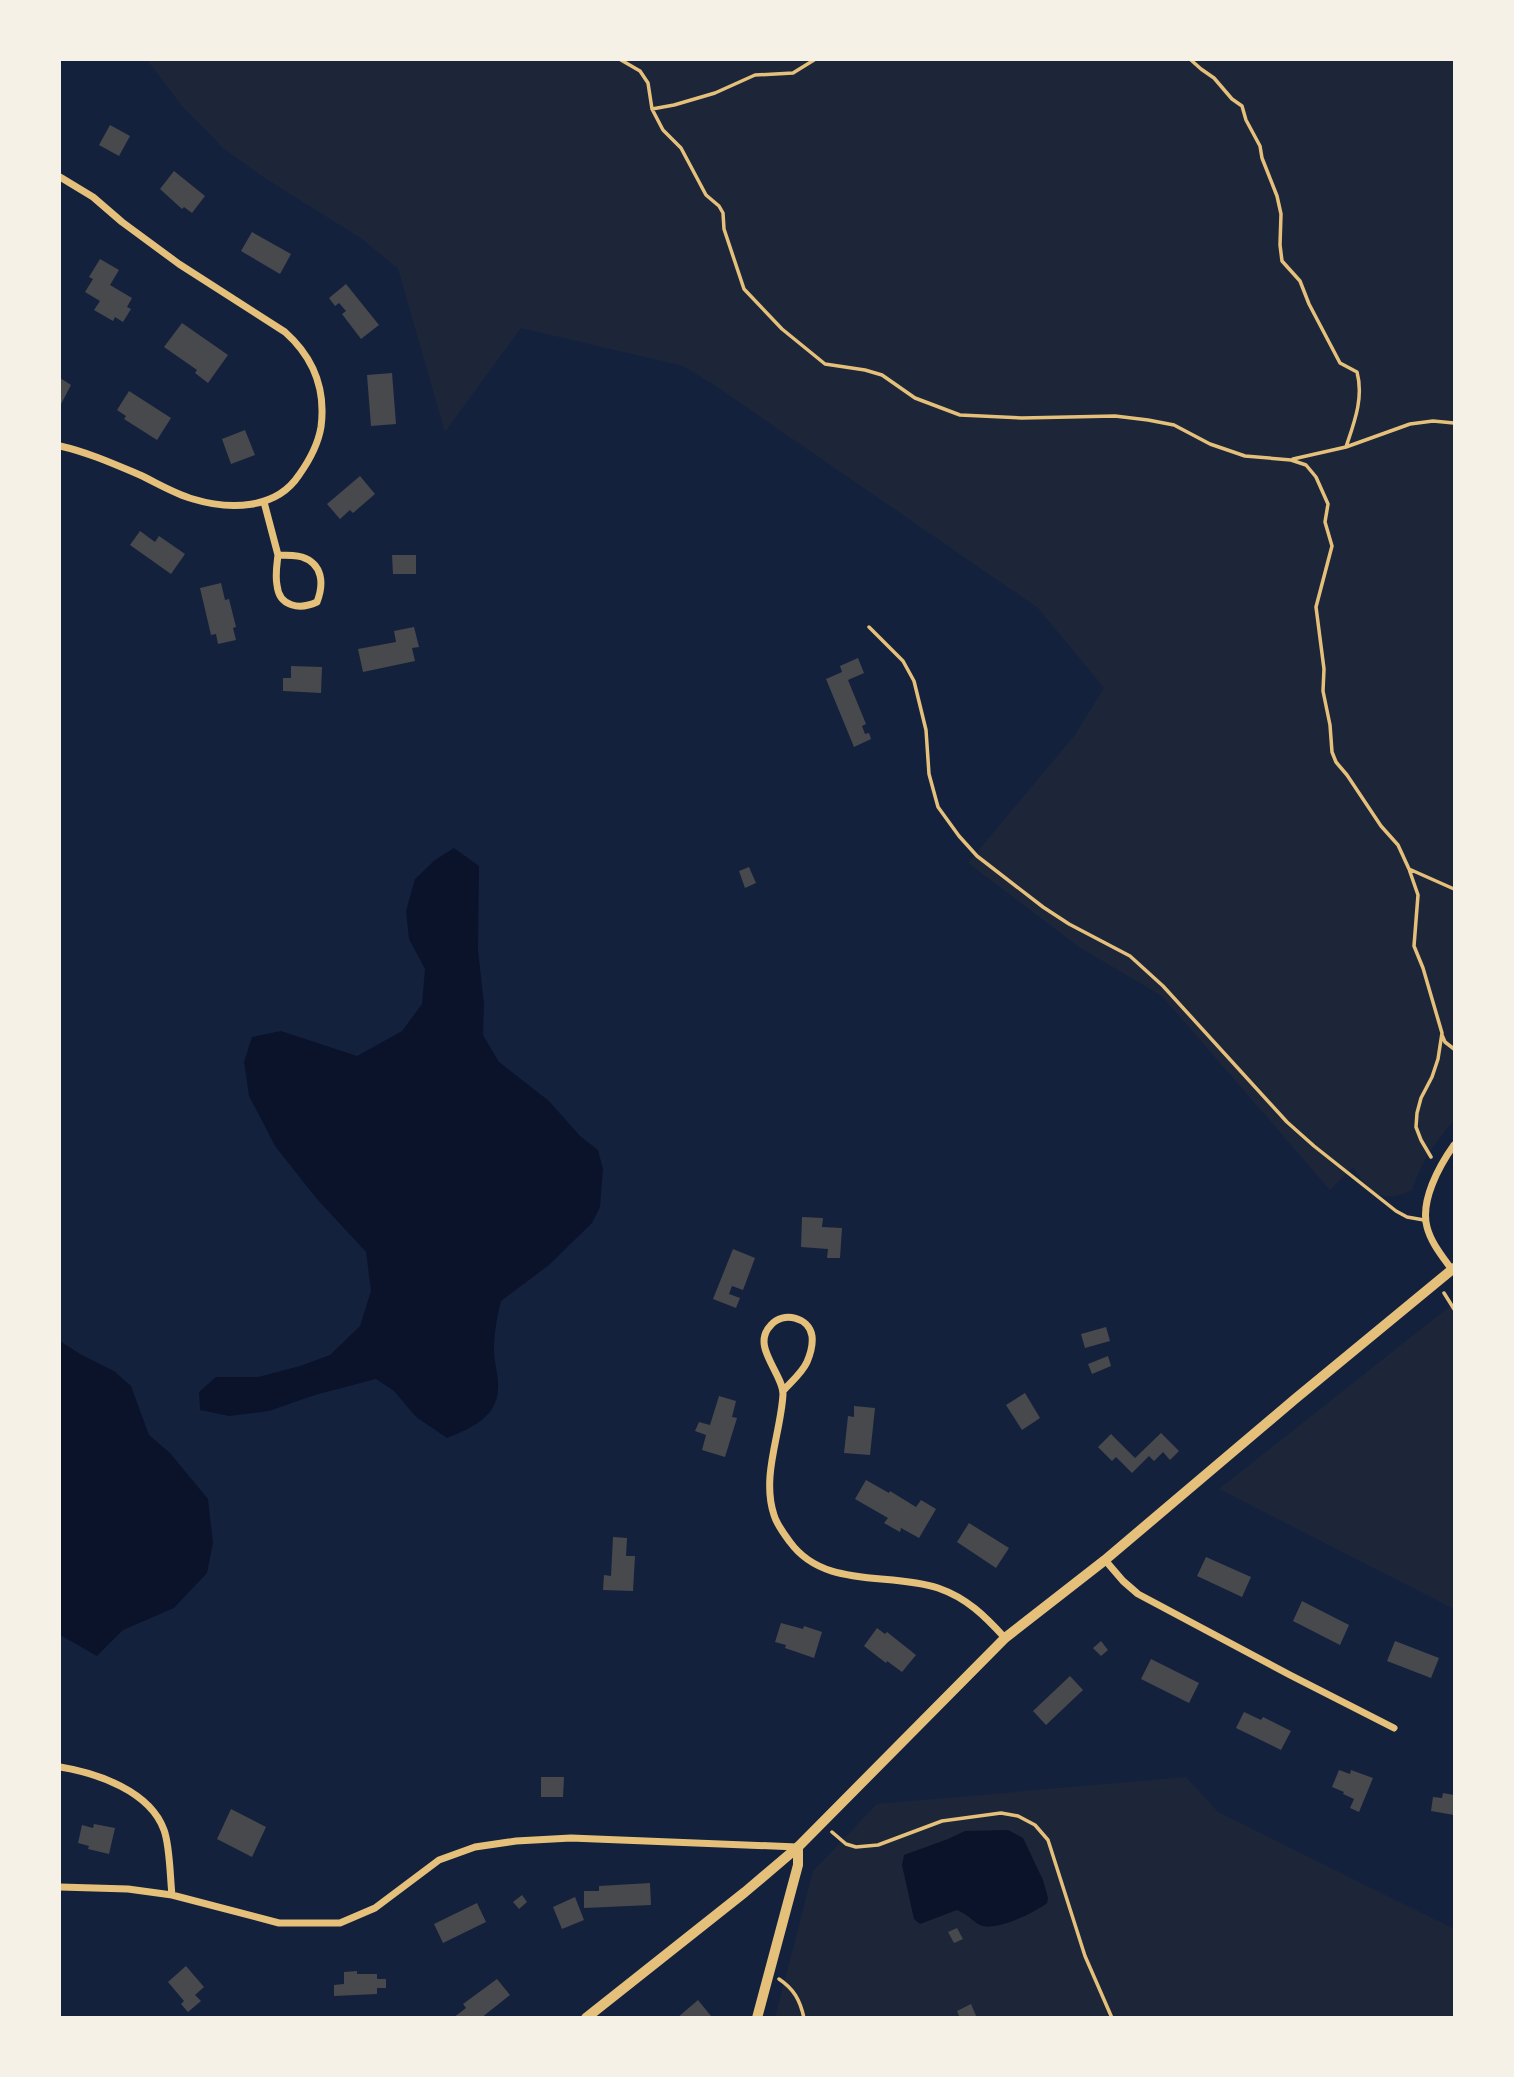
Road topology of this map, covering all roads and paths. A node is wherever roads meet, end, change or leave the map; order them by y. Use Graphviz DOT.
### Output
graph roads {
  1 [pos="621,60"];
  2 [pos="814,60"];
  3 [pos="1191,60"];
  4 [pos="652,109"];
  5 [pos="60,177"];
  6 [pos="1454,423"];
  7 [pos="60,446"];
  8 [pos="1346,447"];
  9 [pos="1291,460"];
  10 [pos="264,502"];
  11 [pos="278,555"];
  12 [pos="869,627"];
  13 [pos="1409,869"];
  14 [pos="1454,889"];
  15 [pos="1441,1033"];
  16 [pos="1454,1049"];
  17 [pos="1454,1145"];
  18 [pos="1440,1171"];
  19 [pos="1426,1221"];
  20 [pos="1453,1269"];
  21 [pos="1437,1283"];
  22 [pos="1454,1309"];
  23 [pos="783,1391"];
  24 [pos="1105,1560"];
  25 [pos="1005,1638"];
  26 [pos="1394,1728"];
  27 [pos="60,1767"];
  28 [pos="822,1824"];
  29 [pos="798,1847"];
  30 [pos="60,1887"];
  31 [pos="172,1895"];
  32 [pos="769,1972"];
  33 [pos="586,2018"];
  34 [pos="757,2018"];
  35 [pos="804,2018"];
  36 [pos="1112,2018"];
  1 -- 4 [label="path"];
  2 -- 4 [label="path"];
  3 -- 8 [label="path"];
  4 -- 9 [label="path"];
  5 -- 10 [label="street"];
  6 -- 8 [label="path"];
  7 -- 10 [label="street"];
  8 -- 9 [label="path"];
  9 -- 13 [label="path"];
  10 -- 11 [label="street"];
  11 -- 11 [label="street"];
  12 -- 19 [label="lane"];
  13 -- 14 [label="path"];
  13 -- 15 [label="path"];
  15 -- 16 [label="path"];
  15 -- 18 [label="path"];
  17 -- 18 [label="street"];
  18 -- 19 [label="street"];
  19 -- 20 [label="street"];
  20 -- 21 [label="main road"];
  21 -- 22 [label="path"];
  21 -- 24 [label="main road"];
  23 -- 23 [label="street"];
  23 -- 25 [label="street"];
  24 -- 25 [label="main road"];
  24 -- 26 [label="street"];
  25 -- 28 [label="main road"];
  27 -- 31 [label="street"];
  28 -- 29 [label="main road"];
  28 -- 36 [label="path"];
  29 -- 31 [label="street"];
  29 -- 32 [label="street"];
  29 -- 33 [label="main road"];
  30 -- 31 [label="street"];
  32 -- 34 [label="street"];
  32 -- 35 [label="path"];
}
